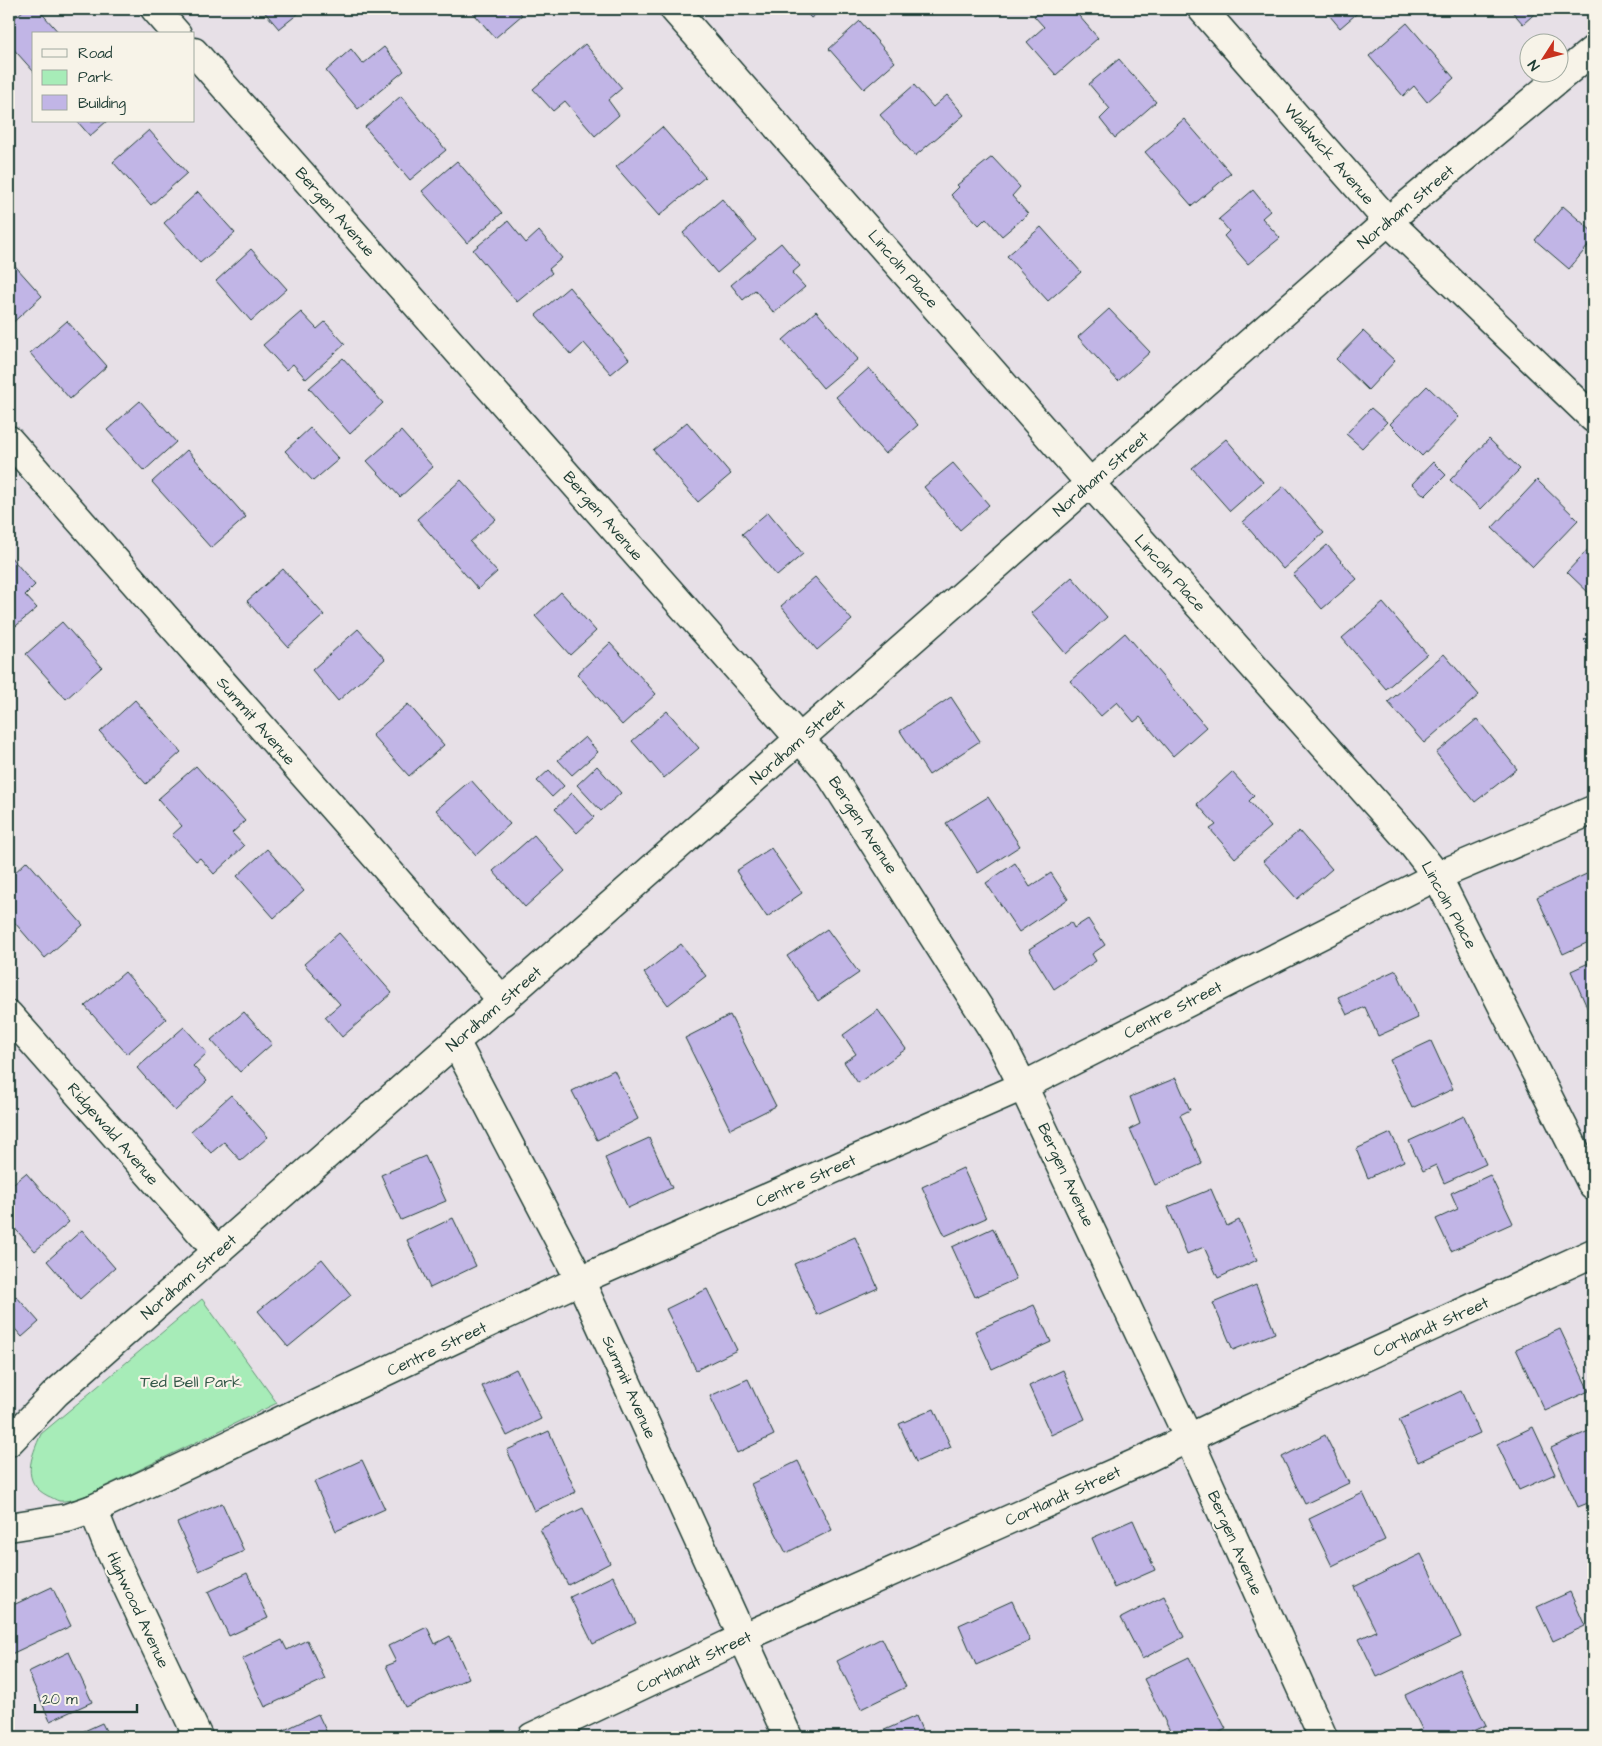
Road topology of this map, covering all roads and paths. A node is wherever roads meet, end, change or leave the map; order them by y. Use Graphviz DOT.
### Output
graph roads {
  1 [pos="155,9"];
  2 [pos="674,9"];
  3 [pos="1202,9"];
  4 [pos="175,32"];
  5 [pos="1593,50"];
  6 [pos="195,53"];
  7 [pos="1388,221"];
  8 [pos="1593,418"];
  9 [pos="9,440"];
  10 [pos="1091,482"];
  11 [pos="800,740"];
  12 [pos="1593,810"];
  13 [pos="1437,876"];
  14 [pos="503,1001"];
  15 [pos="9,1015"];
  16 [pos="456,1042"];
  17 [pos="1024,1086"];
  18 [pos="1593,1186"];
  19 [pos="218,1252"];
  20 [pos="1593,1253"];
  21 [pos="580,1280"];
  22 [pos="1188,1438"];
  23 [pos="9,1442"];
  24 [pos="93,1509"];
  25 [pos="9,1527"];
  26 [pos="742,1638"];
  27 [pos="198,1737"];
  28 [pos="532,1737"];
  29 [pos="788,1737"];
  30 [pos="1323,1737"];
  1 -- 4 [label="street"];
  2 -- 10 [label="street, Lincoln Place"];
  3 -- 7 [label="street, Waldwick Avenue"];
  5 -- 7 [label="street, Nordham Street"];
  6 -- 11 [label="street, Bergen Avenue"];
  7 -- 8 [label="street, Waldwick Avenue"];
  7 -- 10 [label="street, Nordham Street"];
  9 -- 14 [label="street, Summit Avenue"];
  10 -- 11 [label="street, Nordham Street"];
  10 -- 13 [label="street, Lincoln Place"];
  11 -- 14 [label="street, Nordham Street"];
  11 -- 17 [label="street, Bergen Avenue"];
  12 -- 13 [label="street, Centre Street"];
  13 -- 17 [label="street, Centre Street"];
  13 -- 18 [label="street, Lincoln Place"];
  14 -- 16 [label="street, Nordham Street"];
  15 -- 19 [label="street, Ridgewald Avenue"];
  16 -- 19 [label="street, Nordham Street"];
  16 -- 21 [label="street, Summit Avenue"];
  17 -- 21 [label="street, Centre Street"];
  17 -- 22 [label="street, Bergen Avenue"];
  19 -- 23 [label="street, Nordham Street"];
  20 -- 22 [label="street, Cortlandt Street"];
  21 -- 24 [label="street, Centre Street"];
  21 -- 26 [label="street, Summit Avenue"];
  22 -- 26 [label="street, Cortlandt Street"];
  22 -- 30 [label="street, Bergen Avenue"];
  24 -- 25 [label="street, Centre Street"];
  24 -- 27 [label="street, Highwood Avenue"];
  26 -- 28 [label="street, Cortlandt Street"];
  26 -- 29 [label="street, Summit Avenue"];
}
